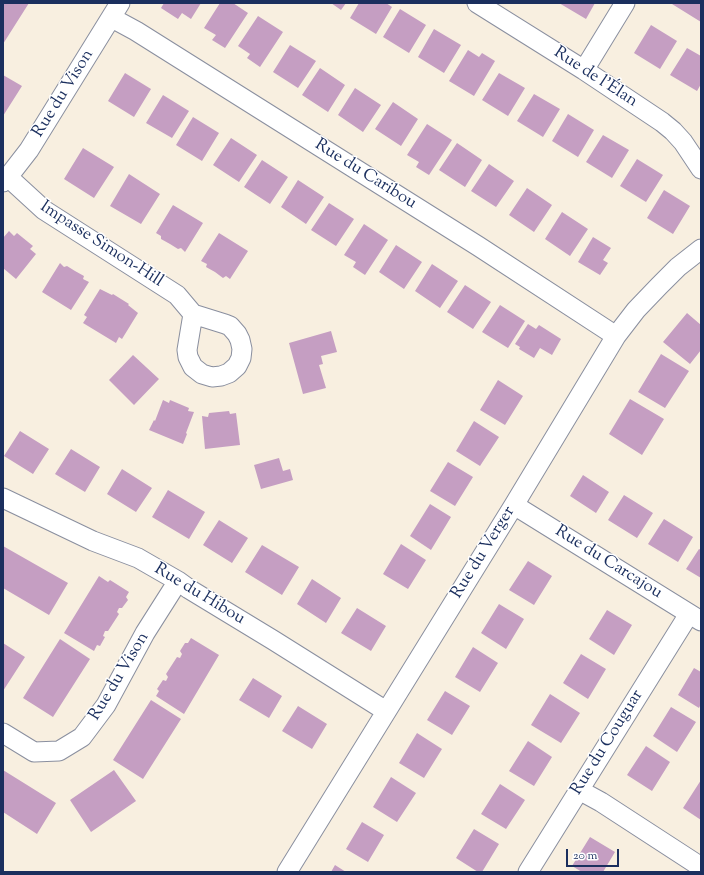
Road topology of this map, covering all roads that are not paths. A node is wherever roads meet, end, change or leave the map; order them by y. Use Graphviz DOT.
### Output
graph roads {
  1 [pos="476,3"];
  2 [pos="625,3"];
  3 [pos="116,10"];
  4 [pos="584,70"];
  5 [pos="701,169"];
  6 [pos="6,180"];
  7 [pos="701,249"];
  8 [pos="193,314"];
  9 [pos="616,336"];
  10 [pos="3,498"];
  11 [pos="514,505"];
  12 [pos="178,581"];
  13 [pos="695,617"];
  14 [pos="386,711"];
  15 [pos="3,733"];
  16 [pos="579,790"];
  17 [pos="701,867"];
  18 [pos="286,872"];
  19 [pos="528,872"];
  1 -- 4 [label="street, Rue de l'Élan"];
  2 -- 4 [label="street"];
  3 -- 6 [label="street, Rue du Vison"];
  3 -- 9 [label="street, Rue du Caribou"];
  4 -- 5 [label="street, Rue de l'Élan"];
  6 -- 8 [label="street, Impasse Simon-Hill"];
  7 -- 9 [label="street, Rue du Verger"];
  9 -- 11 [label="street, Rue du Verger"];
  10 -- 12 [label="street, Rue du Hibou"];
  11 -- 13 [label="street, Rue du Carcajou"];
  11 -- 14 [label="street, Rue du Verger"];
  12 -- 14 [label="street, Rue du Hibou"];
  12 -- 15 [label="street, Rue du Vison"];
  13 -- 16 [label="street, Rue du Couguar"];
  14 -- 18 [label="street, Rue du Verger"];
  16 -- 17 [label="street"];
  16 -- 19 [label="street, Rue du Couguar"];
}
